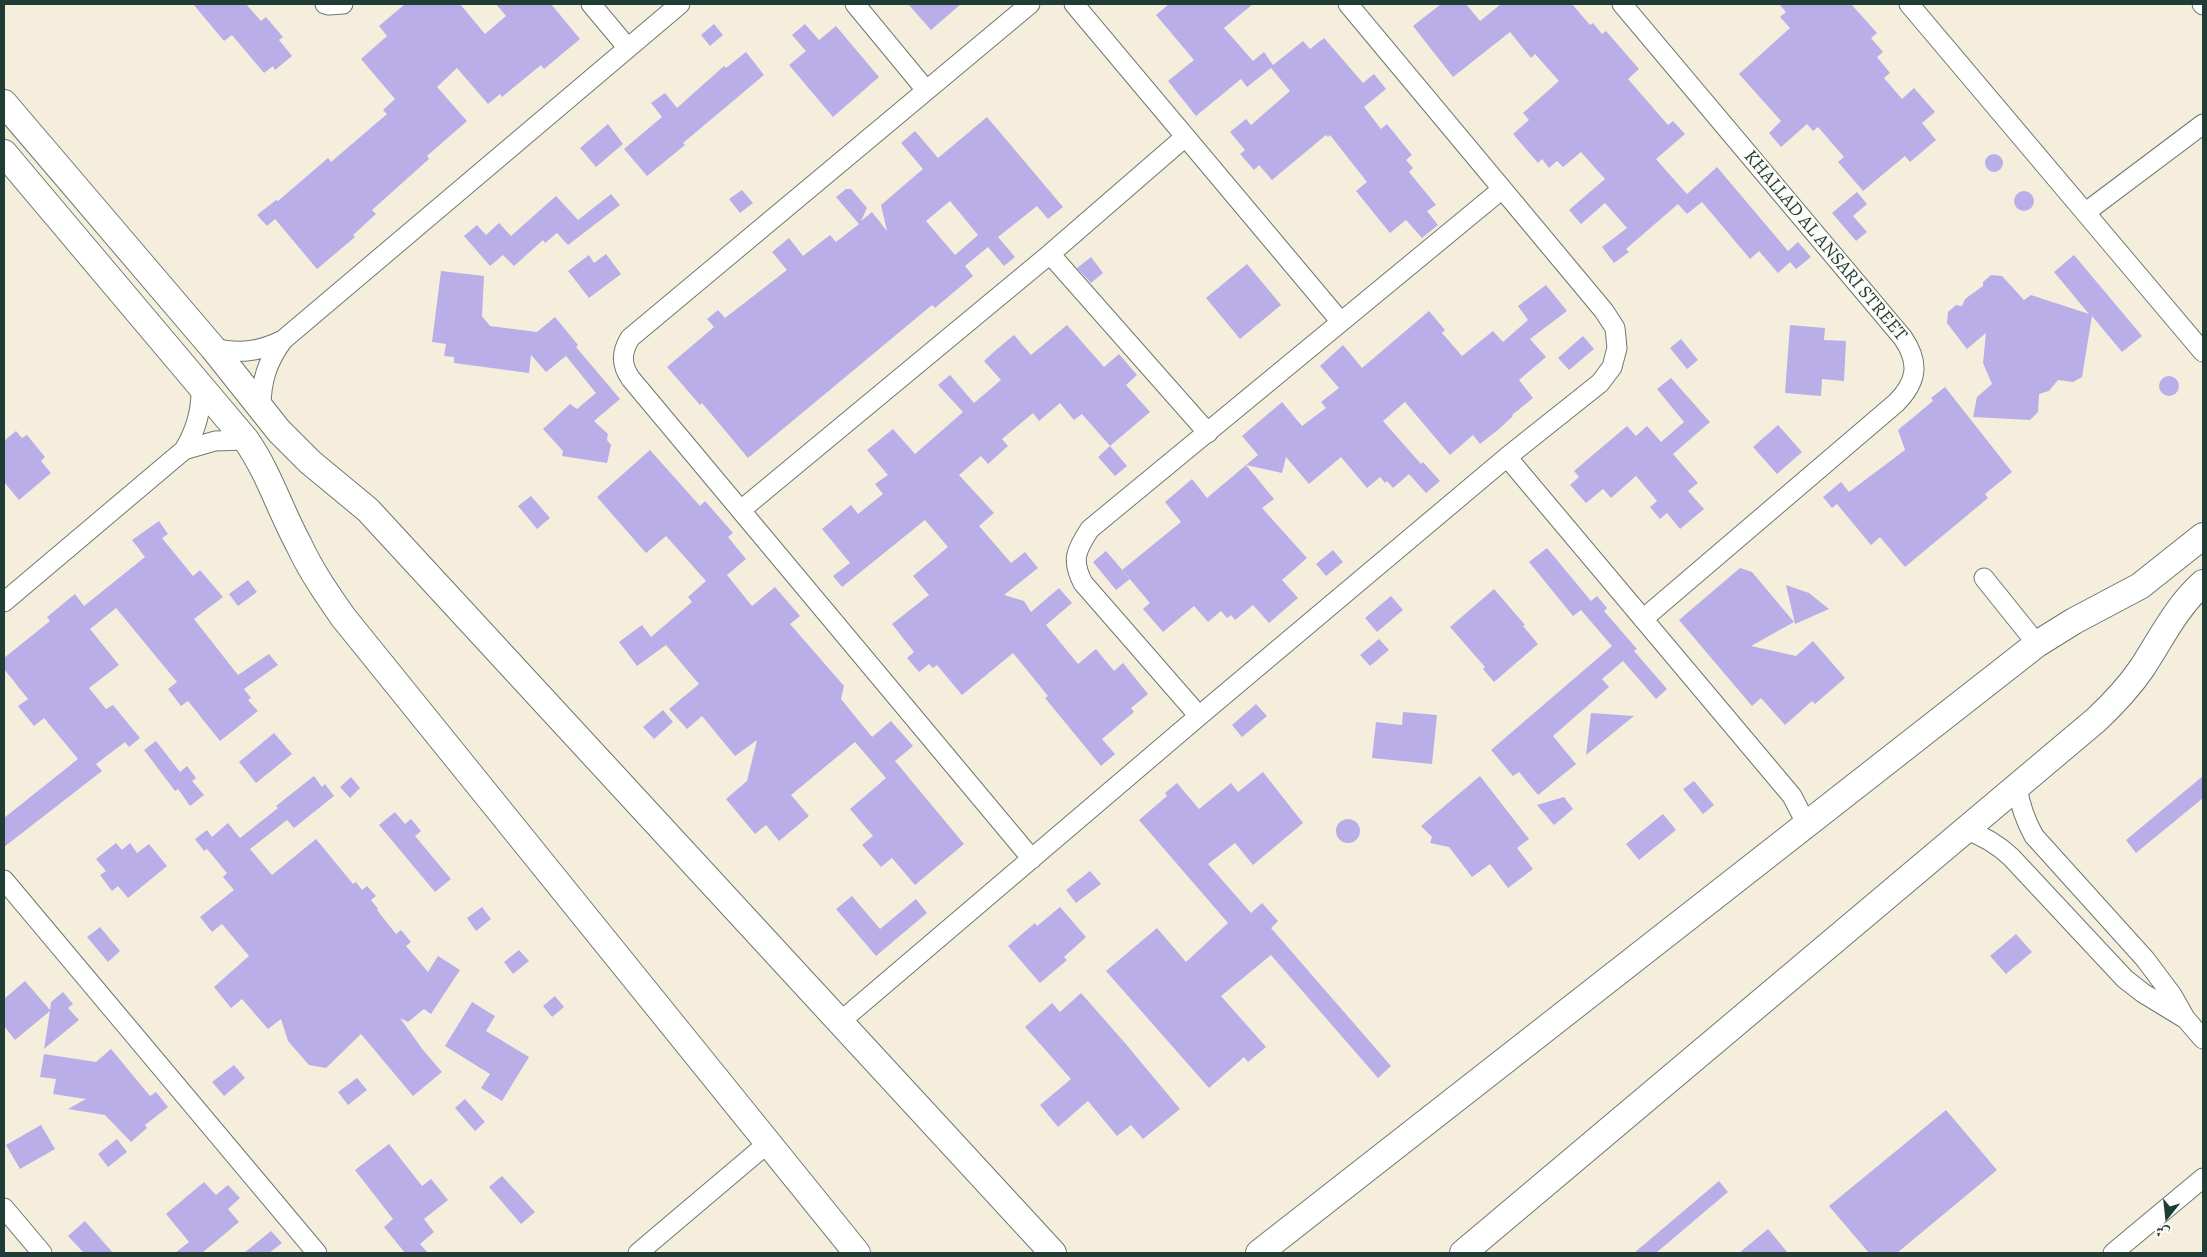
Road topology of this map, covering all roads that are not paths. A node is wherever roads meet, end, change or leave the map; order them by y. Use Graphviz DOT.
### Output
graph roads {
  1 [pos="325,4"];
  2 [pos="343,4"];
  3 [pos="591,4"];
  4 [pos="680,4"];
  5 [pos="855,4"];
  6 [pos="1030,4"];
  7 [pos="1074,4"];
  8 [pos="1349,4"];
  9 [pos="1624,4"];
  10 [pos="1909,4"];
  11 [pos="627,47"];
  12 [pos="926,90"];
  13 [pos="4,103"];
  14 [pos="2203,124"];
  15 [pos="1185,137"];
  16 [pos="4,153"];
  17 [pos="1501,190"];
  18 [pos="2086,212"];
  19 [pos="1050,254"];
  20 [pos="1341,322"];
  21 [pos="283,340"];
  22 [pos="212,348"];
  23 [pos="2203,352"];
  24 [pos="201,385"];
  25 [pos="261,408"];
  26 [pos="1208,432"];
  27 [pos="246,440"];
  28 [pos="184,450"];
  29 [pos="1507,457"];
  30 [pos="741,510"];
  31 [pos="2203,536"];
  32 [pos="1984,578"];
  33 [pos="2203,583"];
  34 [pos="4,602"];
  35 [pos="1644,619"];
  36 [pos="2038,644"];
  37 [pos="1199,716"];
  38 [pos="2017,787"];
  39 [pos="1813,820"];
  40 [pos="1966,830"];
  41 [pos="1032,859"];
  42 [pos="5,885"];
  43 [pos="2185,1018"];
  44 [pos="841,1021"];
  45 [pos="2203,1039"];
  46 [pos="768,1143"];
  47 [pos="2203,1178"];
  48 [pos="4,1208"];
  49 [pos="1476,1249"];
  50 [pos="42,1253"];
  51 [pos="317,1253"];
  52 [pos="638,1253"];
  53 [pos="857,1253"];
  54 [pos="1053,1253"];
  55 [pos="1259,1253"];
  56 [pos="2113,1253"];
  1 -- 2 [label="street"];
  3 -- 11 [label="street"];
  4 -- 11 [label="street"];
  5 -- 12 [label="street"];
  6 -- 12 [label="street"];
  7 -- 15 [label="street"];
  8 -- 17 [label="street"];
  9 -- 35 [label="street, KHALLAD AL ANSARI STREET"];
  10 -- 18 [label="street"];
  11 -- 21 [label="street"];
  12 -- 30 [label="street"];
  13 -- 22 [label="main road"];
  14 -- 18 [label="street"];
  15 -- 19 [label="street"];
  15 -- 20 [label="street"];
  16 -- 24 [label="main road"];
  17 -- 20 [label="street"];
  17 -- 29 [label="street"];
  18 -- 23 [label="street"];
  19 -- 26 [label="street"];
  19 -- 30 [label="street"];
  20 -- 26 [label="street"];
  21 -- 22 [label="street"];
  21 -- 25 [label="street"];
  22 -- 25 [label="main road"];
  24 -- 27 [label="main road"];
  24 -- 28 [label="street"];
  25 -- 44 [label="main road"];
  26 -- 37 [label="street"];
  27 -- 28 [label="street"];
  27 -- 46 [label="main road"];
  28 -- 34 [label="street"];
  29 -- 35 [label="street"];
  29 -- 37 [label="street"];
  30 -- 41 [label="street"];
  31 -- 36 [label="main road"];
  32 -- 36 [label="street"];
  33 -- 38 [label="main road"];
  35 -- 39 [label="street"];
  36 -- 39 [label="main road"];
  37 -- 41 [label="street"];
  38 -- 40 [label="main road"];
  38 -- 43 [label="street"];
  39 -- 55 [label="main road"];
  40 -- 43 [label="street"];
  40 -- 49 [label="main road"];
  41 -- 44 [label="street"];
  42 -- 51 [label="street"];
  43 -- 45 [label="street"];
  44 -- 54 [label="main road"];
  46 -- 52 [label="street"];
  46 -- 53 [label="main road"];
  47 -- 56 [label="street"];
  48 -- 50 [label="street"];
}
